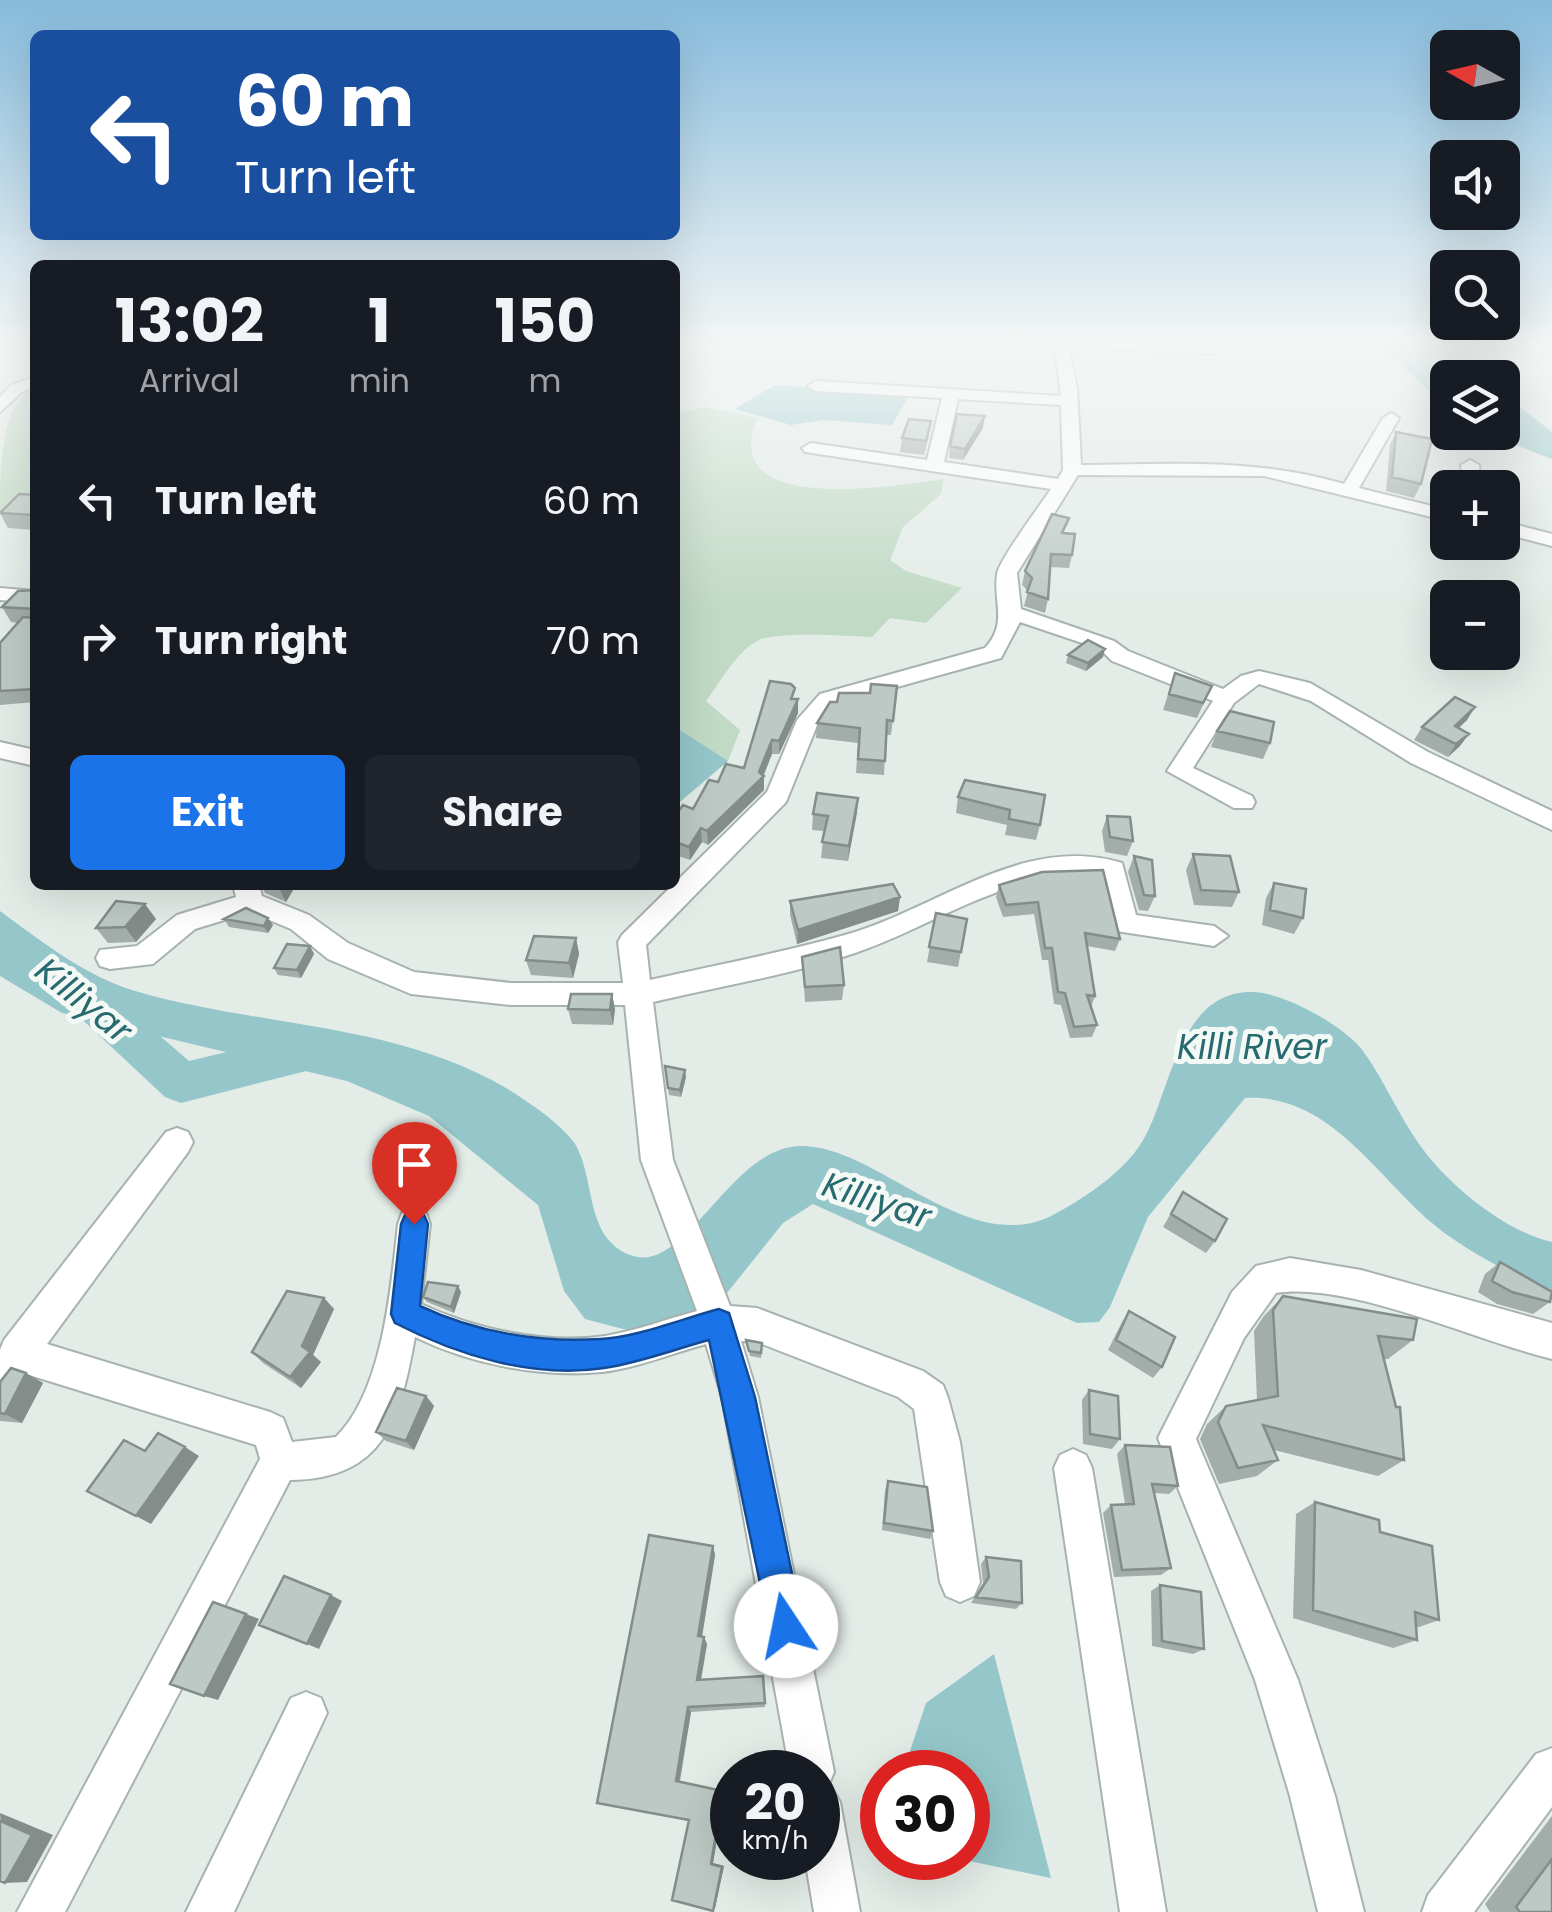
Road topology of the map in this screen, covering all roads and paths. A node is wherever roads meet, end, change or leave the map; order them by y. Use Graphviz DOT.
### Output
graph roads {
  1 [pos="943,431"];
  2 [pos="1069,431"];
  3 [pos="1383,431"];
  4 [pos="811,448"];
  5 [pos="935,463"];
  6 [pos="1470,465"];
  7 [pos="1470,470"];
  8 [pos="1068,477"];
  9 [pos="1348,492"];
  10 [pos="1430,512"];
  11 [pos="1520,532"];
  12 [pos="1552,540"];
  13 [pos="0,594"];
  14 [pos="30,597"];
  15 [pos="1014,612"];
  16 [pos="1226,698"];
  17 [pos="0,750"];
  18 [pos="30,757"];
  19 [pos="1243,802"];
  20 [pos="1552,822"];
  21 [pos="249,894"];
  22 [pos="1214,936"];
  23 [pos="110,958"];
  24 [pos="638,994"];
  25 [pos="177,1142"];
  26 [pos="414,1224"];
  27 [pos="405,1314"];
  28 [pos="719,1323"];
  29 [pos="1552,1341"];
  30 [pos="8,1366"];
  31 [pos="280,1462"];
  32 [pos="1073,1468"];
  33 [pos="960,1582"];
  34 [pos="306,1713"];
  35 [pos="808,1750"];
  36 [pos="1552,1770"];
  37 [pos="831,1880"];
  38 [pos="40,1912"];
  39 [pos="209,1912"];
  40 [pos="837,1912"];
  41 [pos="1143,1912"];
  42 [pos="1341,1912"];
  43 [pos="1444,1912"];
  1 -- 5 [label="street"];
  2 -- 8 [label="street"];
  3 -- 9 [label="street"];
  4 -- 5 [label="street"];
  5 -- 8 [label="street"];
  6 -- 7 [label="street"];
  8 -- 9 [label="street"];
  8 -- 15 [label="street"];
  9 -- 10 [label="street"];
  11 -- 12 [label="street"];
  13 -- 14 [label="street"];
  15 -- 16 [label="street"];
  15 -- 24 [label="street"];
  16 -- 19 [label="street"];
  16 -- 20 [label="street"];
  17 -- 18 [label="street"];
  21 -- 23 [label="street"];
  21 -- 24 [label="street"];
  22 -- 24 [label="street"];
  24 -- 28 [label="street"];
  25 -- 30 [label="street"];
  26 -- 27 [label="street"];
  27 -- 28 [label="street"];
  27 -- 31 [label="street"];
  28 -- 33 [label="street"];
  28 -- 35 [label="street"];
  29 -- 42 [label="street"];
  30 -- 31 [label="street"];
  31 -- 38 [label="street"];
  32 -- 41 [label="street"];
  34 -- 39 [label="street"];
  36 -- 43 [label="street"];
  37 -- 40 [label="street"];
}
